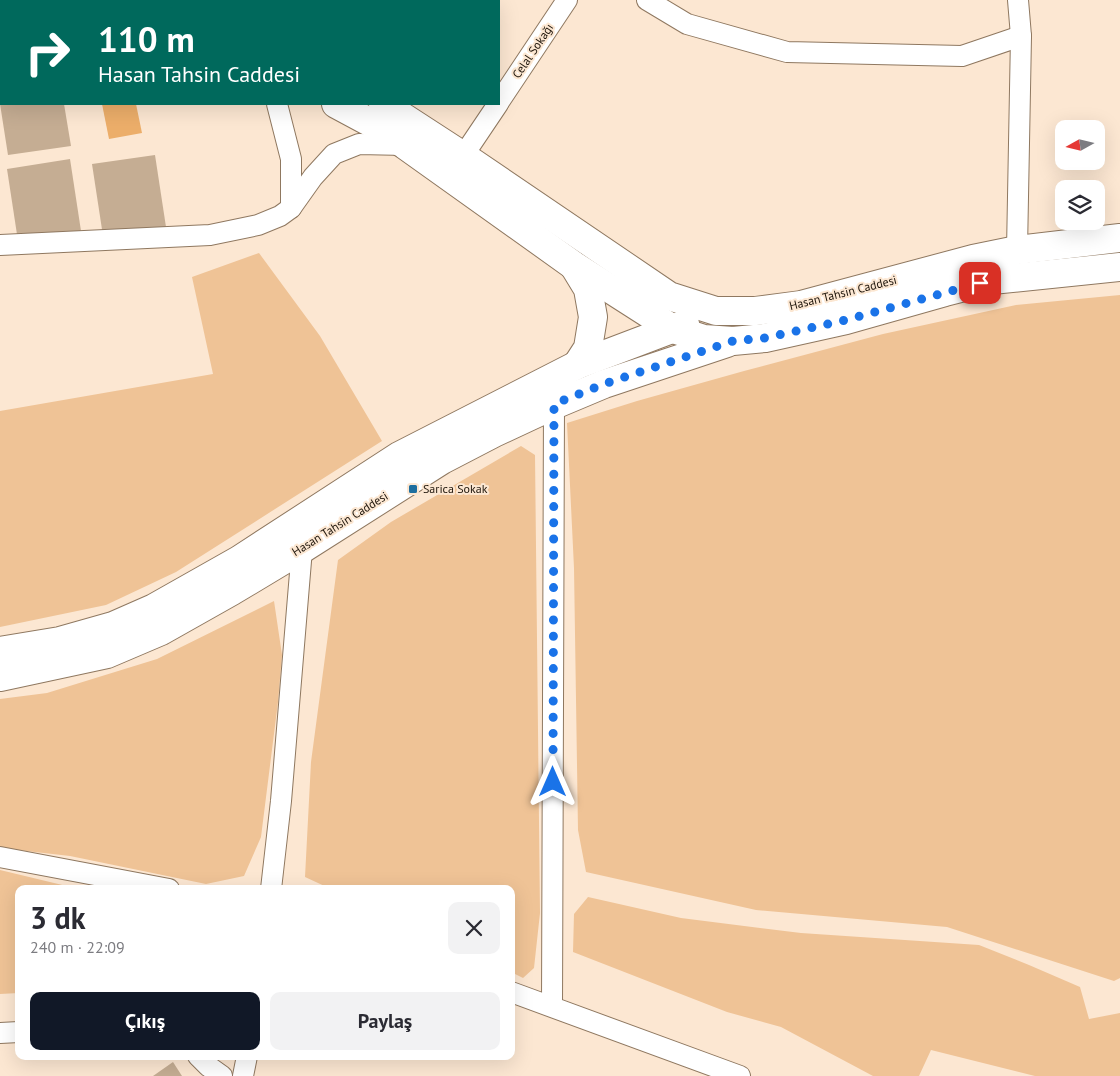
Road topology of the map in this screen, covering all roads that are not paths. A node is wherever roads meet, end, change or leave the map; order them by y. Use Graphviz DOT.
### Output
graph roads {
  1 [pos="567,0"];
  2 [pos="647,0"];
  3 [pos="1018,0"];
  4 [pos="1021,36"];
  5 [pos="500,100"];
  6 [pos="277,105"];
  7 [pos="338,105"];
  8 [pos="385,105"];
  9 [pos="497,105"];
  10 [pos="405,144"];
  11 [pos="463,156"];
  12 [pos="291,208"];
  13 [pos="1120,238"];
  14 [pos="0,245"];
  15 [pos="1017,250"];
  16 [pos="573,265"];
  17 [pos="1120,267"];
  18 [pos="660,290"];
  19 [pos="716,311"];
  20 [pos="673,329"];
  21 [pos="733,341"];
  22 [pos="577,365"];
  23 [pos="647,370"];
  24 [pos="554,404"];
  25 [pos="311,514"];
  26 [pos="302,549"];
  27 [pos="0,651"];
  28 [pos="0,677"];
  29 [pos="0,857"];
  30 [pos="148,885"];
  31 [pos="271,885"];
  32 [pos="515,993"];
  33 [pos="552,1006"];
  34 [pos="15,1032"];
  35 [pos="0,1033"];
  36 [pos="202,1060"];
  37 [pos="246,1060"];
  38 [pos="222,1076"];
  39 [pos="244,1076"];
  40 [pos="740,1076"];
  1 -- 5 [label="street, Celal Sokağı"];
  2 -- 4 [label="street"];
  3 -- 4 [label="street"];
  4 -- 15 [label="street"];
  6 -- 12 [label="street"];
  7 -- 10 [label="main road, Hasan Tahsin Caddesi"];
  8 -- 11 [label="main road, Hasan Tahsin Caddesi"];
  9 -- 11 [label="street, Celal Sokağı"];
  10 -- 12 [label="street"];
  10 -- 16 [label="main road, Hasan Tahsin Caddesi"];
  11 -- 18 [label="main road, Hasan Tahsin Caddesi"];
  12 -- 14 [label="street"];
  13 -- 15 [label="main road, Hasan Tahsin Caddesi"];
  15 -- 19 [label="main road, Hasan Tahsin Caddesi"];
  16 -- 20 [label="main road, Hasan Tahsin Caddesi"];
  16 -- 22 [label="main road"];
  17 -- 21 [label="main road, Hasan Tahsin Caddesi"];
  18 -- 19 [label="main road, Hasan Tahsin Caddesi"];
  18 -- 20 [label="main road"];
  19 -- 20 [label="main road"];
  20 -- 21 [label="main road, Hasan Tahsin Caddesi"];
  20 -- 22 [label="main road"];
  20 -- 23 [label="main road"];
  21 -- 23 [label="main road, Hasan Tahsin Caddesi"];
  22 -- 25 [label="main road"];
  23 -- 24 [label="main road, Hasan Tahsin Caddesi"];
  24 -- 26 [label="main road, Hasan Tahsin Caddesi"];
  24 -- 33 [label="street"];
  25 -- 26 [label="main road"];
  25 -- 27 [label="main road"];
  26 -- 28 [label="main road, Hasan Tahsin Caddesi"];
  26 -- 31 [label="street"];
  29 -- 30 [label="street"];
  32 -- 33 [label="street"];
  33 -- 40 [label="street"];
  34 -- 35 [label="street"];
  36 -- 38 [label="street"];
  37 -- 39 [label="street"];
}
